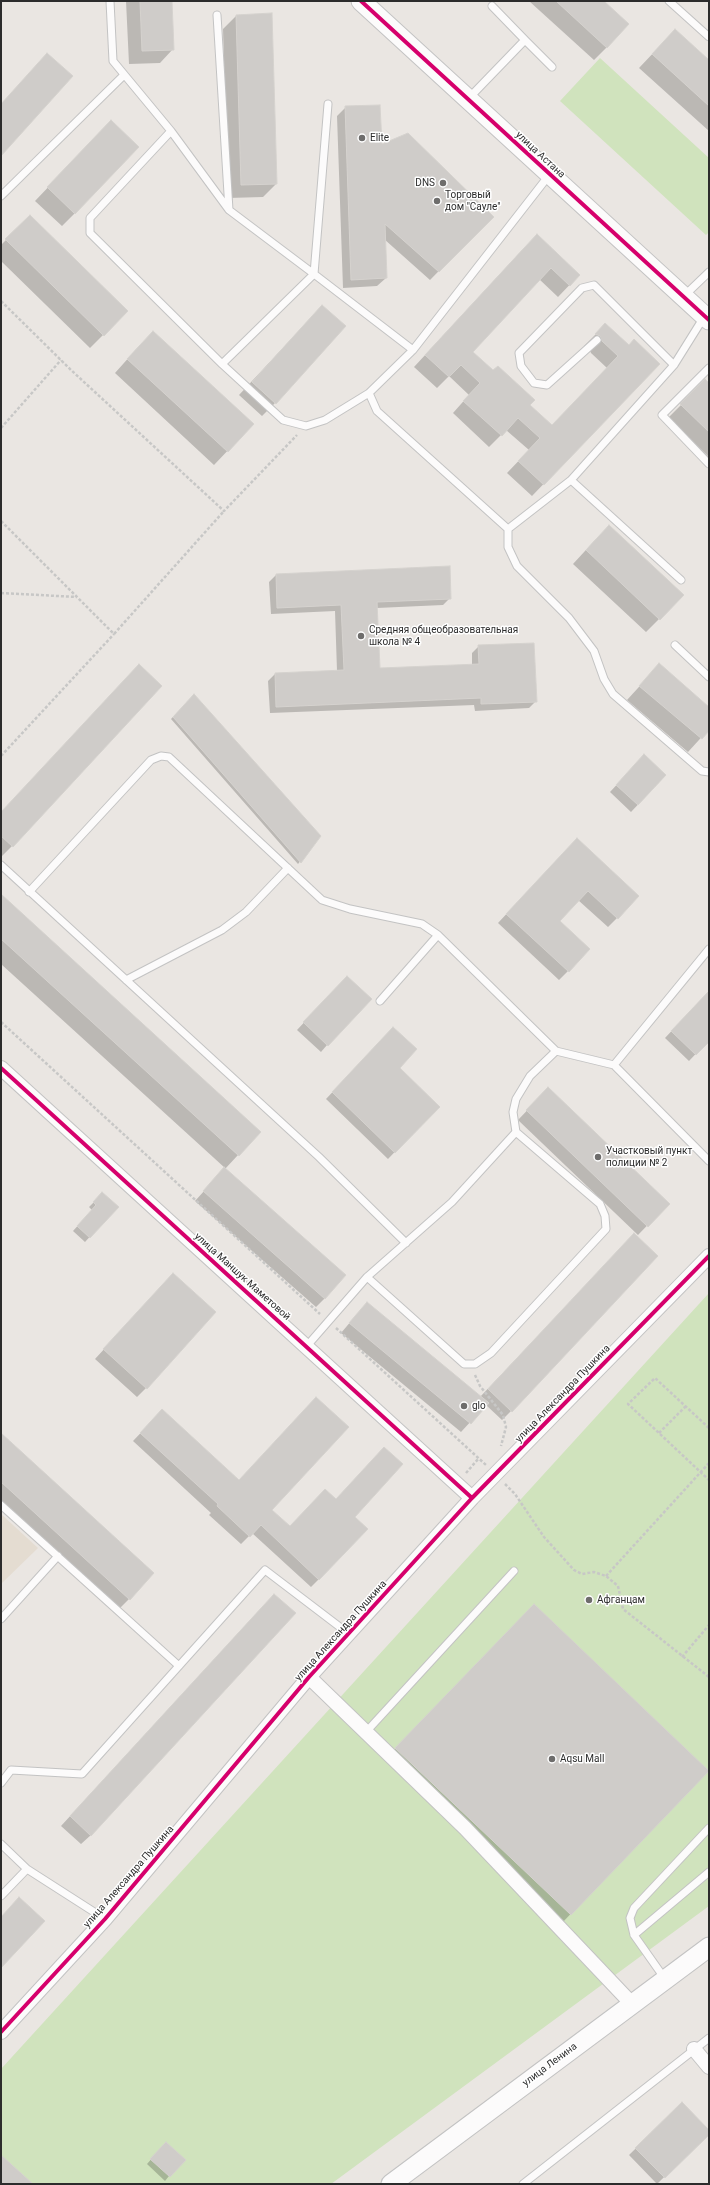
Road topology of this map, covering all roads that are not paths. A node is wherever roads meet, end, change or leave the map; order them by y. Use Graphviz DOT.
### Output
graph roads {
  1 [pos="110,1"];
  2 [pos="361,1"];
  3 [pos="675,3"];
  4 [pos="492,6"];
  5 [pos="217,15"];
  6 [pos="709,37"];
  7 [pos="525,40"];
  8 [pos="552,67"];
  9 [pos="124,75"];
  10 [pos="468,99"];
  11 [pos="328,104"];
  12 [pos="171,132"];
  13 [pos="550,174"];
  14 [pos="1,196"];
  15 [pos="229,210"];
  16 [pos="709,272"];
  17 [pos="314,274"];
  18 [pos="684,297"];
  19 [pos="707,318"];
  20 [pos="597,340"];
  21 [pos="413,350"];
  22 [pos="222,364"];
  23 [pos="674,365"];
  24 [pos="709,368"];
  25 [pos="369,393"];
  26 [pos="709,464"];
  27 [pos="571,480"];
  28 [pos="508,529"];
  29 [pos="681,580"];
  30 [pos="675,645"];
  31 [pos="709,677"];
  32 [pos="709,772"];
  33 [pos="1,865"];
  34 [pos="288,868"];
  35 [pos="29,892"];
  36 [pos="438,935"];
  37 [pos="709,949"];
  38 [pos="126,980"];
  39 [pos="380,1001"];
  40 [pos="556,1051"];
  41 [pos="614,1065"];
  42 [pos="1,1068"];
  43 [pos="516,1132"];
  44 [pos="709,1161"];
  45 [pos="406,1243"];
  46 [pos="709,1256"];
  47 [pos="367,1277"];
  48 [pos="306,1347"];
  49 [pos="472,1498"];
  50 [pos="1,1505"];
  51 [pos="58,1556"];
  52 [pos="514,1571"];
  53 [pos="1,1619"];
  54 [pos="349,1634"];
  55 [pos="179,1666"];
  56 [pos="309,1677"];
  57 [pos="366,1732"];
  58 [pos="1,1783"];
  59 [pos="709,1828"];
  60 [pos="1,1844"];
  61 [pos="27,1869"];
  62 [pos="709,1872"];
  63 [pos="1,1896"];
  64 [pos="105,1919"];
  65 [pos="634,1935"];
  66 [pos="709,1947"];
  67 [pos="665,1980"];
  68 [pos="632,2004"];
  69 [pos="1,2032"];
  70 [pos="709,2038"];
  71 [pos="694,2049"];
  72 [pos="709,2067"];
  73 [pos="392,2184"];
  74 [pos="523,2184"];
  1 -- 9 [label="lane"];
  2 -- 10 [label="street, улица Астана"];
  3 -- 6 [label="lane"];
  4 -- 7 [label="lane"];
  5 -- 15 [label="lane"];
  7 -- 8 [label="lane"];
  7 -- 10 [label="lane"];
  9 -- 12 [label="lane"];
  9 -- 14 [label="lane"];
  10 -- 13 [label="street, улица Астана"];
  11 -- 17 [label="lane"];
  12 -- 15 [label="lane"];
  12 -- 22 [label="lane"];
  13 -- 18 [label="street, улица Астана"];
  13 -- 21 [label="lane"];
  15 -- 17 [label="lane"];
  16 -- 18 [label="lane"];
  17 -- 21 [label="lane"];
  17 -- 22 [label="lane"];
  18 -- 19 [label="street, улица Астана"];
  19 -- 23 [label="lane"];
  20 -- 23 [label="lane"];
  21 -- 25 [label="lane"];
  22 -- 25 [label="lane"];
  23 -- 27 [label="lane"];
  24 -- 26 [label="lane"];
  25 -- 28 [label="lane"];
  27 -- 28 [label="lane"];
  27 -- 29 [label="lane"];
  28 -- 32 [label="lane"];
  30 -- 31 [label="lane"];
  33 -- 35 [label="lane"];
  34 -- 35 [label="lane"];
  34 -- 36 [label="lane"];
  34 -- 38 [label="lane"];
  35 -- 38 [label="lane"];
  36 -- 39 [label="lane"];
  36 -- 40 [label="lane"];
  37 -- 41 [label="lane"];
  38 -- 45 [label="lane"];
  40 -- 41 [label="lane"];
  40 -- 43 [label="lane"];
  41 -- 44 [label="lane"];
  42 -- 48 [label="street, улица Маншук Маметовой"];
  43 -- 45 [label="lane"];
  43 -- 47 [label="lane"];
  45 -- 47 [label="lane"];
  46 -- 49 [label="street, улица Александра Пушкина"];
  47 -- 48 [label="lane"];
  48 -- 49 [label="street, улица Маншук Маметовой"];
  49 -- 54 [label="street, улица Александра Пушкина"];
  50 -- 51 [label="lane"];
  51 -- 53 [label="lane"];
  51 -- 55 [label="lane"];
  52 -- 57 [label="lane"];
  54 -- 55 [label="lane"];
  54 -- 56 [label="street, улица Александра Пушкина"];
  55 -- 58 [label="lane"];
  56 -- 57 [label="street"];
  56 -- 64 [label="street, улица Александра Пушкина"];
  57 -- 68 [label="street"];
  59 -- 65 [label="lane"];
  60 -- 61 [label="lane"];
  61 -- 63 [label="lane"];
  61 -- 64 [label="lane"];
  62 -- 65 [label="lane"];
  64 -- 69 [label="street, улица Александра Пушкина"];
  65 -- 67 [label="lane"];
  66 -- 67 [label="street, улица Ленина"];
  67 -- 68 [label="street, улица Ленина"];
  68 -- 73 [label="street, улица Ленина"];
  70 -- 71 [label="lane"];
  71 -- 72 [label="street"];
  71 -- 74 [label="lane"];
}
